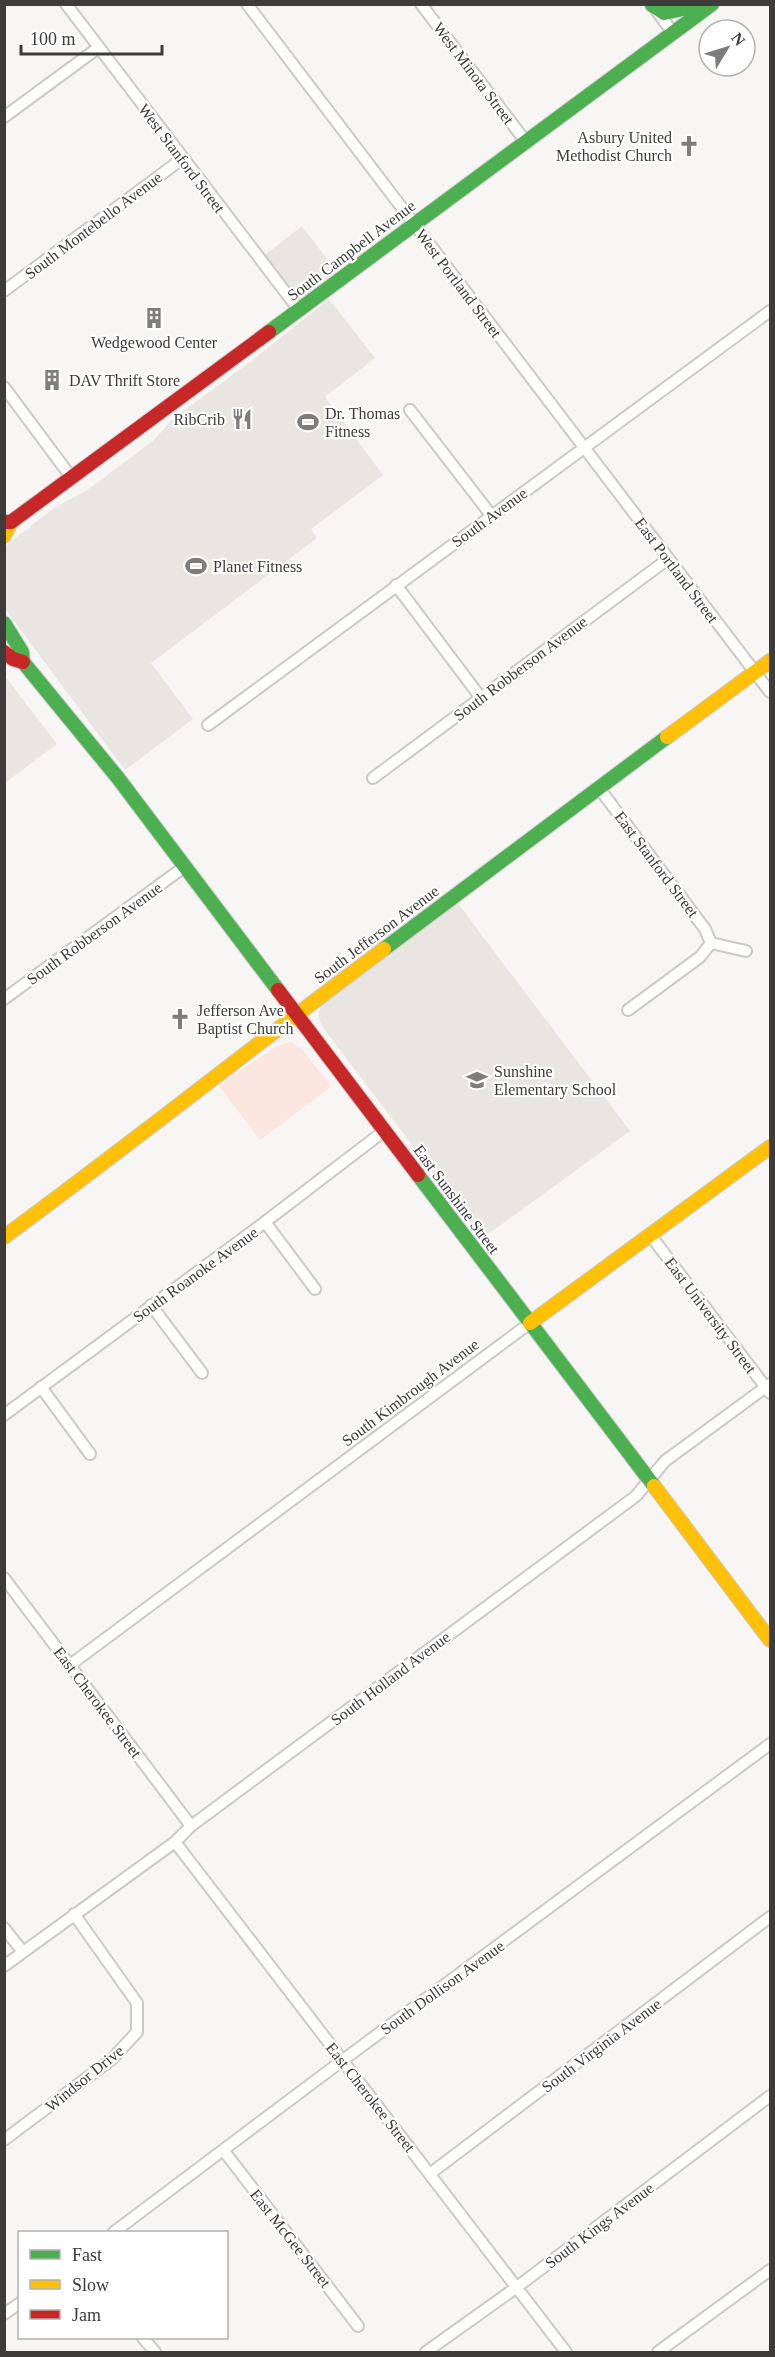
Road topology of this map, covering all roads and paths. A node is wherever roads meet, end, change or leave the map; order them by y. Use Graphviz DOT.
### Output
graph roads {
  1 [pos="66,4"];
  2 [pos="247,4"];
  3 [pos="421,4"];
  4 [pos="705,4"];
  5 [pos="712,4"];
  6 [pos="652,5"];
  7 [pos="673,33"];
  8 [pos="98,48"];
  9 [pos="4,117"];
  10 [pos="526,142"];
  11 [pos="182,159"];
  12 [pos="414,224"];
  13 [pos="4,291"];
  14 [pos="298,310"];
  15 [pos="771,310"];
  16 [pos="4,387"];
  17 [pos="410,410"];
  18 [pos="584,448"];
  19 [pos="71,477"];
  20 [pos="490,515"];
  21 [pos="8,522"];
  22 [pos="4,536"];
  23 [pos="668,559"];
  24 [pos="396,585"];
  25 [pos="4,623"];
  26 [pos="4,652"];
  27 [pos="771,661"];
  28 [pos="23,662"];
  29 [pos="756,672"];
  30 [pos="771,692"];
  31 [pos="481,698"];
  32 [pos="208,725"];
  33 [pos="373,778"];
  34 [pos="599,788"];
  35 [pos="184,867"];
  36 [pos="711,943"];
  37 [pos="746,951"];
  38 [pos="4,999"];
  39 [pos="628,1010"];
  40 [pos="296,1014"];
  41 [pos="384,1131"];
  42 [pos="769,1152"];
  43 [pos="266,1222"];
  44 [pos="651,1236"];
  45 [pos="4,1237"];
  46 [pos="315,1289"];
  47 [pos="151,1305"];
  48 [pos="530,1323"];
  49 [pos="202,1373"];
  50 [pos="41,1387"];
  51 [pos="769,1388"];
  52 [pos="4,1415"];
  53 [pos="90,1454"];
  54 [pos="649,1480"];
  55 [pos="4,1578"];
  56 [pos="771,1640"];
  57 [pos="70,1665"];
  58 [pos="771,1744"];
  59 [pos="191,1826"];
  60 [pos="175,1842"];
  61 [pos="75,1914"];
  62 [pos="771,1917"];
  63 [pos="4,1928"];
  64 [pos="23,1952"];
  65 [pos="4,1965"];
  66 [pos="343,2060"];
  67 [pos="771,2097"];
  68 [pos="4,2140"];
  69 [pos="224,2151"];
  70 [pos="431,2173"];
  71 [pos="115,2231"];
  72 [pos="771,2270"];
  73 [pos="517,2287"];
  74 [pos="18,2304"];
  75 [pos="5,2313"];
  76 [pos="358,2326"];
  77 [pos="145,2339"];
  78 [pos="155,2352"];
  79 [pos="426,2352"];
  80 [pos="566,2352"];
  81 [pos="658,2352"];
  1 -- 8 [label="street, West Stanford Street"];
  2 -- 12 [label="street, West Portland Street"];
  3 -- 10 [label="street, West Minota Street"];
  4 -- 6 [label="main road"];
  5 -- 7 [label="main road, South Campbell Avenue"];
  6 -- 7 [label="street"];
  7 -- 10 [label="main road, South Campbell Avenue"];
  8 -- 9 [label="street"];
  8 -- 11 [label="street, West Stanford Street"];
  10 -- 12 [label="main road, South Campbell Avenue"];
  11 -- 13 [label="street, South Montebello Avenue"];
  11 -- 14 [label="street, West Stanford Street"];
  12 -- 14 [label="main road, South Campbell Avenue"];
  12 -- 18 [label="street, West Portland Street"];
  14 -- 19 [label="main road, South Campbell Avenue"];
  15 -- 18 [label="street, South Avenue"];
  16 -- 19 [label="street"];
  17 -- 20 [label="street"];
  18 -- 20 [label="street, South Avenue"];
  18 -- 23 [label="street, East Portland Street"];
  19 -- 21 [label="main road, South Campbell Avenue"];
  20 -- 24 [label="street, South Avenue"];
  21 -- 22 [label="main road, South Campbell Avenue"];
  23 -- 29 [label="street, East Portland Street"];
  23 -- 31 [label="street, South Robberson Avenue"];
  24 -- 31 [label="street"];
  24 -- 32 [label="street, South Avenue"];
  25 -- 28 [label="main road"];
  26 -- 28 [label="main road"];
  27 -- 29 [label="main road, South Jefferson Avenue"];
  28 -- 35 [label="main road, East Sunshine Street"];
  29 -- 30 [label="street, East Portland Street"];
  29 -- 34 [label="main road, South Jefferson Avenue"];
  31 -- 33 [label="street, South Robberson Avenue"];
  34 -- 36 [label="street, East Stanford Street"];
  34 -- 40 [label="main road, South Jefferson Avenue"];
  35 -- 38 [label="street, South Robberson Avenue"];
  35 -- 40 [label="main road, East Sunshine Street"];
  36 -- 37 [label="street"];
  36 -- 39 [label="street"];
  40 -- 41 [label="main road, East Sunshine Street"];
  40 -- 45 [label="main road, South Jefferson Avenue"];
  41 -- 43 [label="street, South Roanoke Avenue"];
  41 -- 48 [label="main road, East Sunshine Street"];
  42 -- 44 [label="main road, South Kimbrough Avenue"];
  43 -- 46 [label="street"];
  43 -- 47 [label="street, South Roanoke Avenue"];
  44 -- 48 [label="main road, South Kimbrough Avenue"];
  44 -- 51 [label="street, East University Street"];
  47 -- 49 [label="street"];
  47 -- 50 [label="street, South Roanoke Avenue"];
  48 -- 54 [label="main road, East Sunshine Street"];
  48 -- 57 [label="street, South Kimbrough Avenue"];
  50 -- 52 [label="street, South Roanoke Avenue"];
  50 -- 53 [label="street"];
  51 -- 54 [label="street, South Holland Avenue"];
  54 -- 56 [label="main road, East Sunshine Street"];
  54 -- 59 [label="street, South Holland Avenue"];
  55 -- 57 [label="street, East Cherokee Street"];
  57 -- 59 [label="street, East Cherokee Street"];
  58 -- 66 [label="street, South Dollison Avenue"];
  59 -- 60 [label="street, South Holland Avenue"];
  60 -- 61 [label="street, South Holland Avenue"];
  60 -- 66 [label="street, East Cherokee Street"];
  61 -- 64 [label="street, South Holland Avenue"];
  61 -- 68 [label="street, Windsor Drive"];
  62 -- 70 [label="street, South Virginia Avenue"];
  63 -- 64 [label="street"];
  64 -- 65 [label="street, South Holland Avenue"];
  66 -- 69 [label="street, South Dollison Avenue"];
  66 -- 70 [label="street, East Cherokee Street"];
  67 -- 73 [label="street, South Kings Avenue"];
  69 -- 71 [label="street, South Dollison Avenue"];
  69 -- 76 [label="street, East McGee Street"];
  70 -- 73 [label="street, East Cherokee Street"];
  72 -- 81 [label="street"];
  73 -- 79 [label="street, South Kings Avenue"];
  73 -- 80 [label="street, East Cherokee Street"];
  74 -- 75 [label="street"];
  77 -- 78 [label="street"];
}
